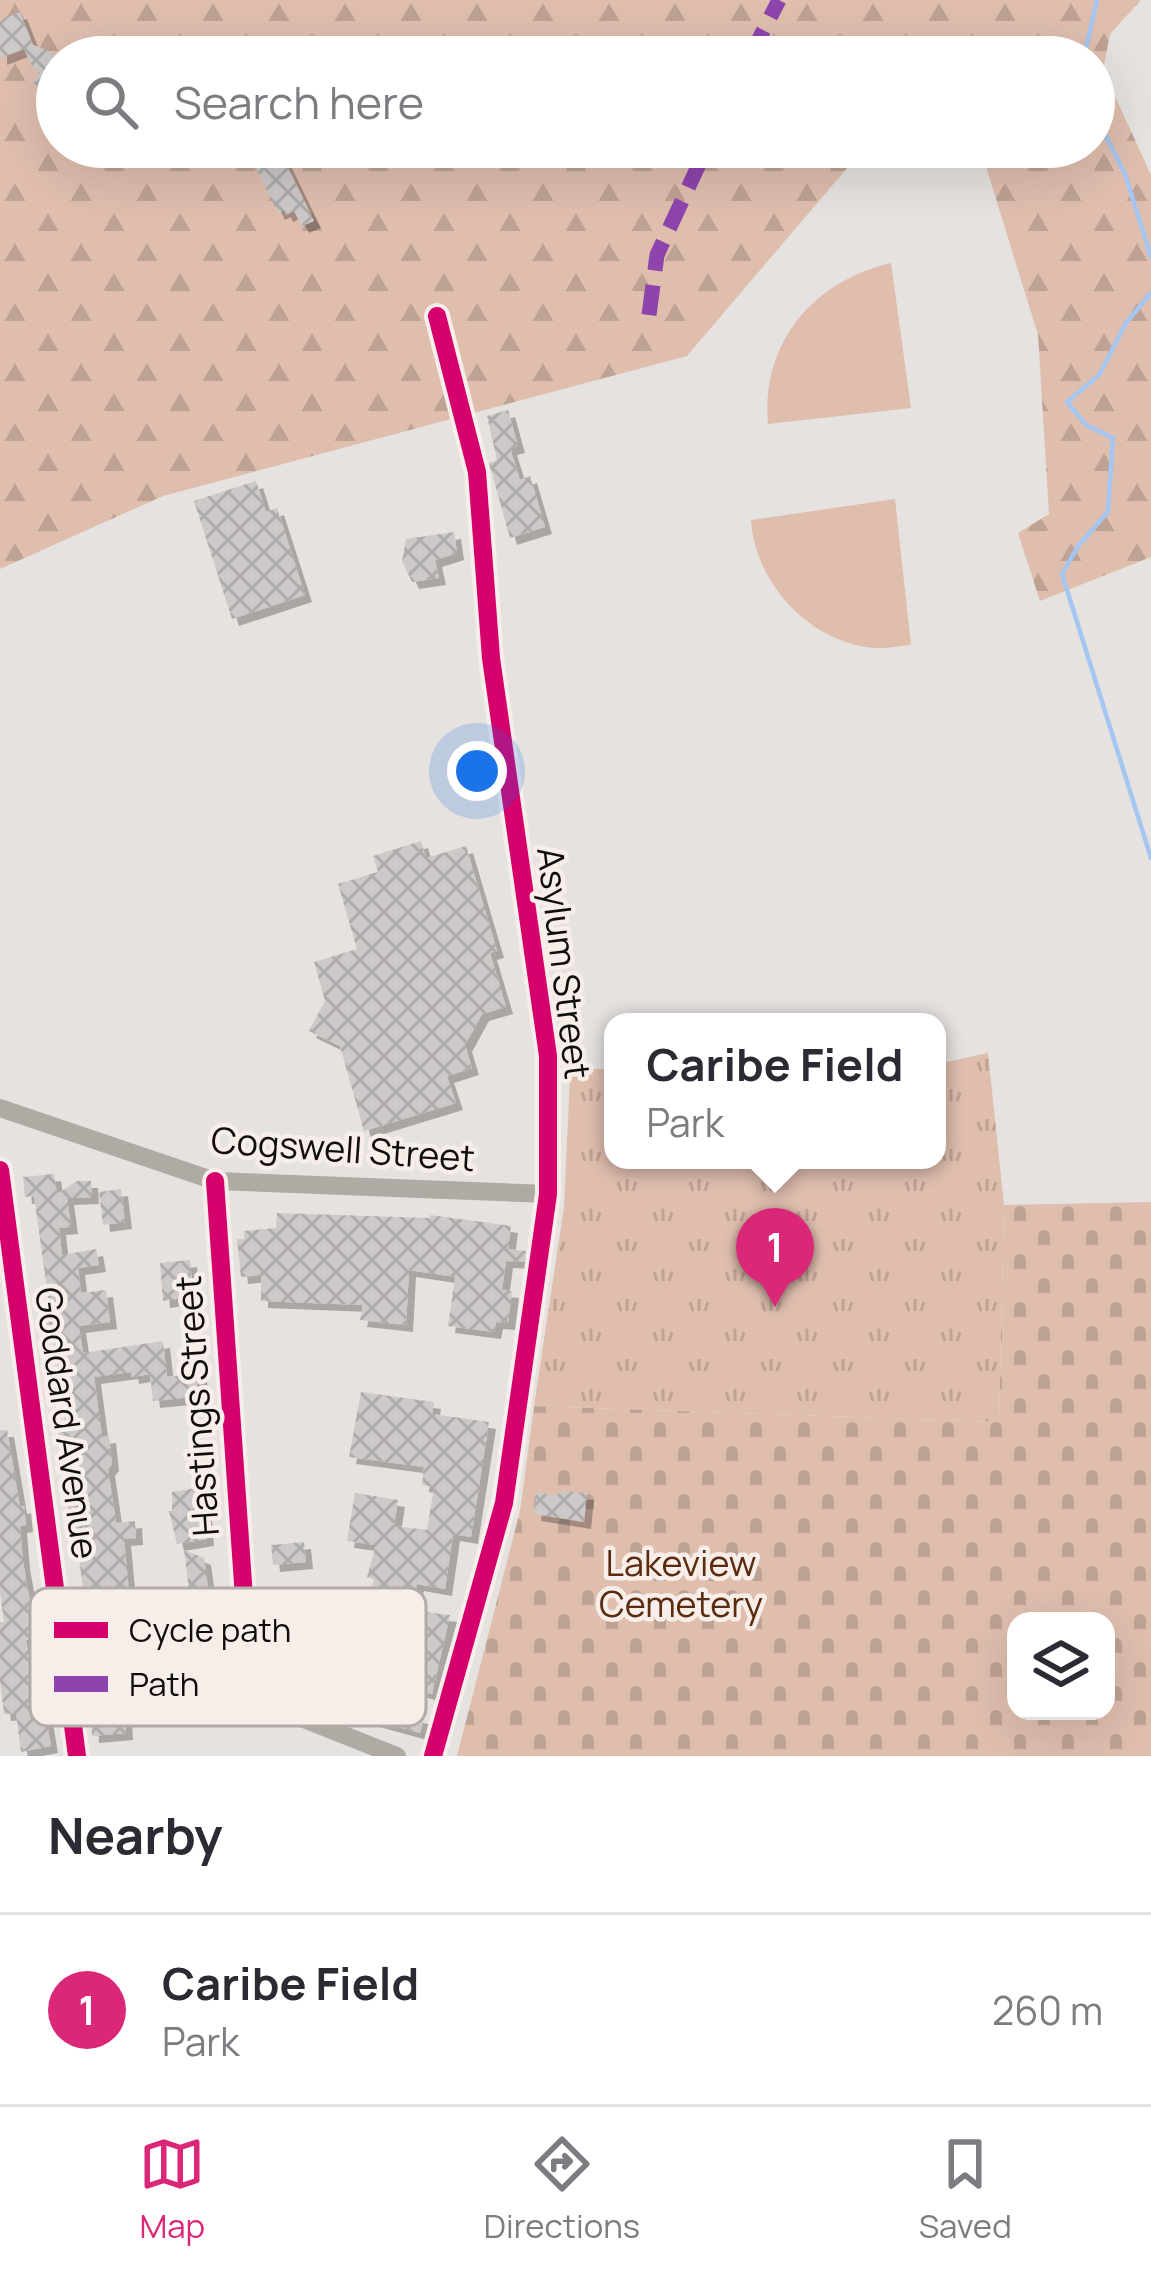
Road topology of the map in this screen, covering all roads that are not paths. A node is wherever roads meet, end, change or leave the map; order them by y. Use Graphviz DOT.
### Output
graph roads {
  1 [pos="437,316"];
  2 [pos="0,1108"];
  3 [pos="0,1170"];
  4 [pos="214,1181"];
  5 [pos="548,1194"];
  6 [pos="56,1588"];
  7 [pos="243,1588"];
  8 [pos="74,1726"];
  9 [pos="323,1726"];
  10 [pos="77,1756"];
  11 [pos="397,1756"];
  12 [pos="434,1756"];
  1 -- 5 [label="street, Asylum Street"];
  2 -- 4 [label="street, Cogswell Street"];
  3 -- 6 [label="street, Goddard Avenue"];
  4 -- 5 [label="street, Cogswell Street"];
  4 -- 7 [label="street, Hastings Street"];
  5 -- 12 [label="street, Asylum Street"];
  8 -- 10 [label="street, Goddard Avenue"];
  9 -- 11 [label="street"];
}
